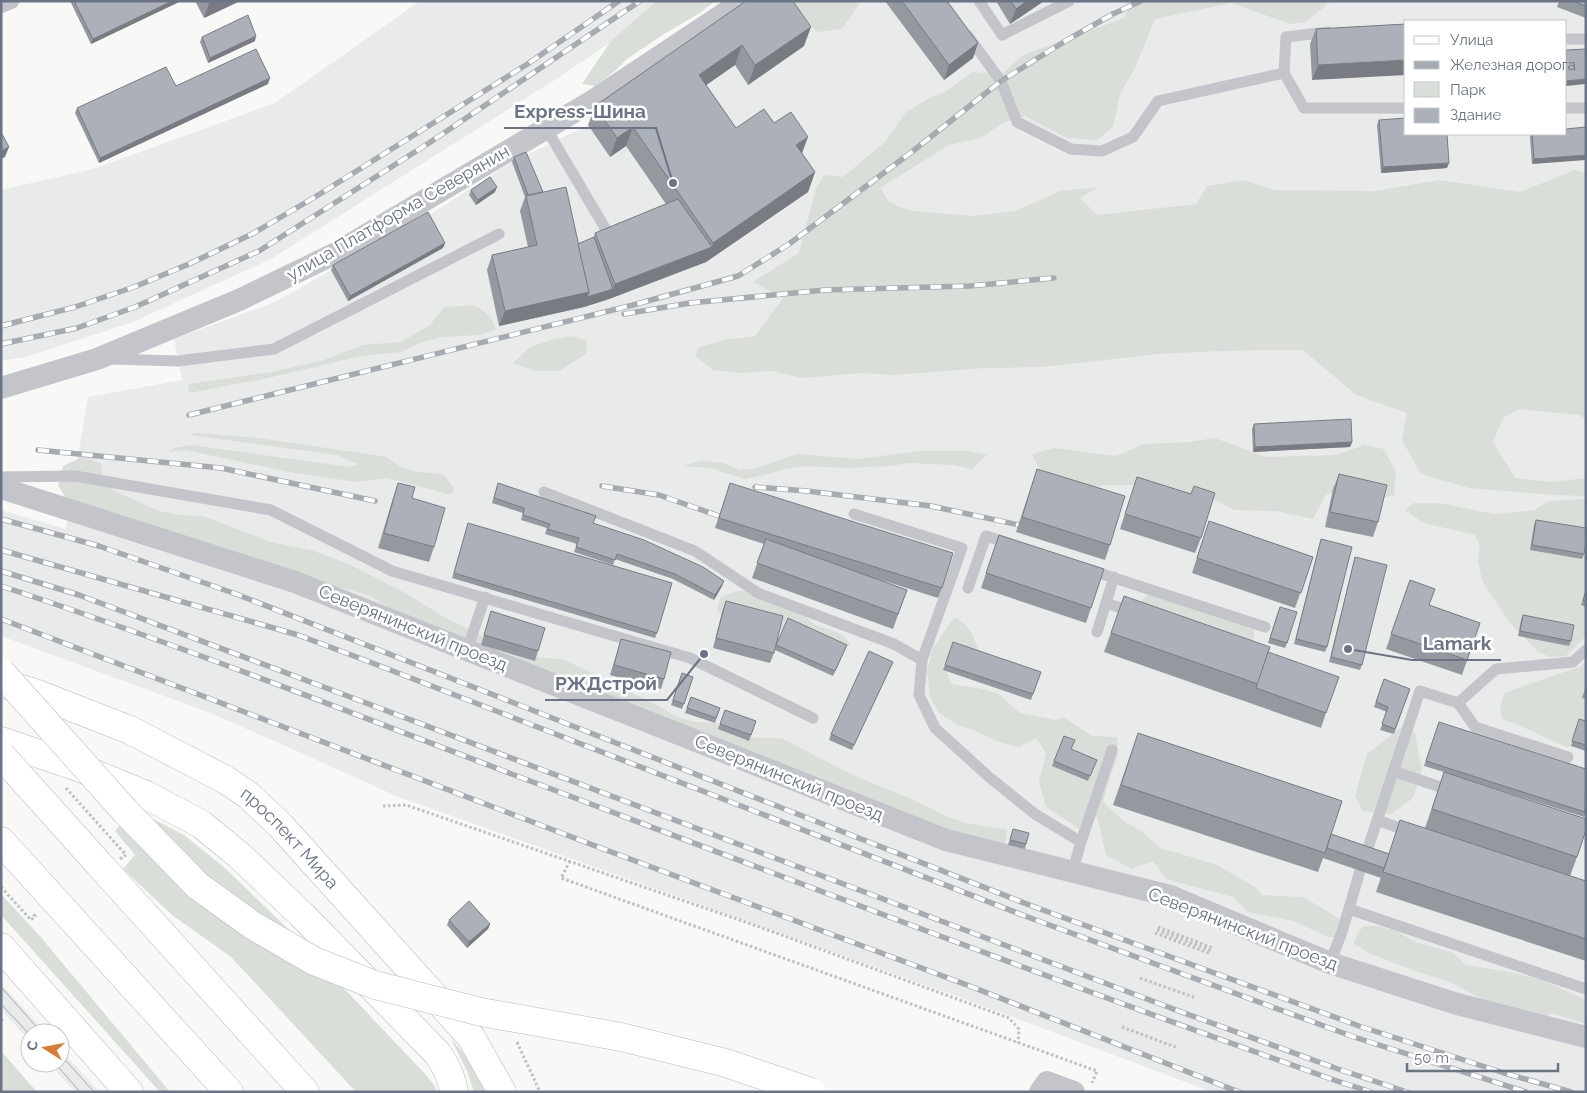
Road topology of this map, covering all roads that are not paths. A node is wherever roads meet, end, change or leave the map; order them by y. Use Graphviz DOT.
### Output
graph roads {
  1 [pos="14,1"];
  2 [pos="743,1"];
  3 [pos="980,1"];
  4 [pos="1070,1"];
  5 [pos="1,8"];
  6 [pos="960,25"];
  7 [pos="1341,31"];
  8 [pos="1567,39"];
  9 [pos="1586,39"];
  10 [pos="1284,73"];
  11 [pos="1404,108"];
  12 [pos="1567,108"];
  13 [pos="1586,108"];
  14 [pos="546,128"];
  15 [pos="605,228"];
  16 [pos="499,234"];
  17 [pos="97,359"];
  18 [pos="1,388"];
  19 [pos="1,477"];
  20 [pos="1,488"];
  21 [pos="544,492"];
  22 [pos="854,514"];
  23 [pos="1023,548"];
  24 [pos="1077,566"];
  25 [pos="1114,578"];
  26 [pos="968,588"];
  27 [pos="485,597"];
  28 [pos="1106,603"];
  29 [pos="1142,616"];
  30 [pos="1265,627"];
  31 [pos="1097,632"];
  32 [pos="467,650"];
  33 [pos="1586,650"];
  34 [pos="922,660"];
  35 [pos="1,672"];
  36 [pos="1,683"];
  37 [pos="1458,702"];
  38 [pos="813,718"];
  39 [pos="1,740"];
  40 [pos="1112,750"];
  41 [pos="1,755"];
  42 [pos="1568,757"];
  43 [pos="1393,771"];
  44 [pos="1466,795"];
  45 [pos="1377,820"];
  46 [pos="1422,836"];
  47 [pos="1,841"];
  48 [pos="1081,842"];
  49 [pos="1365,857"];
  50 [pos="1360,871"];
  51 [pos="1072,873"];
  52 [pos="1349,909"];
  53 [pos="1,947"];
  54 [pos="1330,963"];
  55 [pos="1586,989"];
  56 [pos="1586,1037"];
  57 [pos="274,1056"];
  58 [pos="1044,1087"];
  59 [pos="1082,1088"];
  60 [pos="129,1092"];
  61 [pos="229,1092"];
  62 [pos="305,1092"];
  63 [pos="318,1092"];
  64 [pos="454,1092"];
  65 [pos="502,1092"];
  66 [pos="811,1092"];
  1 -- 5 [label="lane"];
  2 -- 14 [label="street, улица Платформа Северянин"];
  3 -- 4 [label="lane"];
  6 -- 10 [label="lane"];
  7 -- 10 [label="lane"];
  8 -- 9 [label="lane"];
  10 -- 11 [label="lane"];
  12 -- 13 [label="lane"];
  14 -- 15 [label="lane"];
  14 -- 17 [label="street, улица Платформа Северянин"];
  16 -- 17 [label="lane"];
  17 -- 18 [label="street, улица Платформа Северянин"];
  19 -- 27 [label="lane"];
  20 -- 32 [label="street, Северянинский проезд"];
  21 -- 34 [label="lane"];
  22 -- 34 [label="lane"];
  23 -- 26 [label="lane"];
  24 -- 25 [label="lane"];
  25 -- 28 [label="lane"];
  25 -- 30 [label="lane"];
  27 -- 32 [label="lane"];
  27 -- 38 [label="lane"];
  28 -- 29 [label="lane"];
  28 -- 31 [label="lane"];
  32 -- 51 [label="street, Северянинский проезд"];
  33 -- 37 [label="lane"];
  34 -- 48 [label="lane"];
  35 -- 66 [label="main road, bridge"];
  36 -- 65 [label="main road, проспект Мира"];
  37 -- 42 [label="lane"];
  37 -- 43 [label="lane"];
  39 -- 64 [label="main road"];
  40 -- 48 [label="lane"];
  41 -- 57 [label="main road, bridge"];
  43 -- 44 [label="lane"];
  43 -- 45 [label="lane"];
  45 -- 46 [label="lane"];
  45 -- 49 [label="lane"];
  47 -- 61 [label="main road"];
  48 -- 51 [label="lane"];
  50 -- 52 [label="lane"];
  51 -- 54 [label="street, Северянинский проезд"];
  52 -- 54 [label="lane"];
  52 -- 55 [label="lane"];
  53 -- 60 [label="main road"];
  54 -- 56 [label="street, Северянинский проезд"];
  57 -- 62 [label="main road"];
  57 -- 63 [label="main road"];
  58 -- 59 [label="street"];
}
